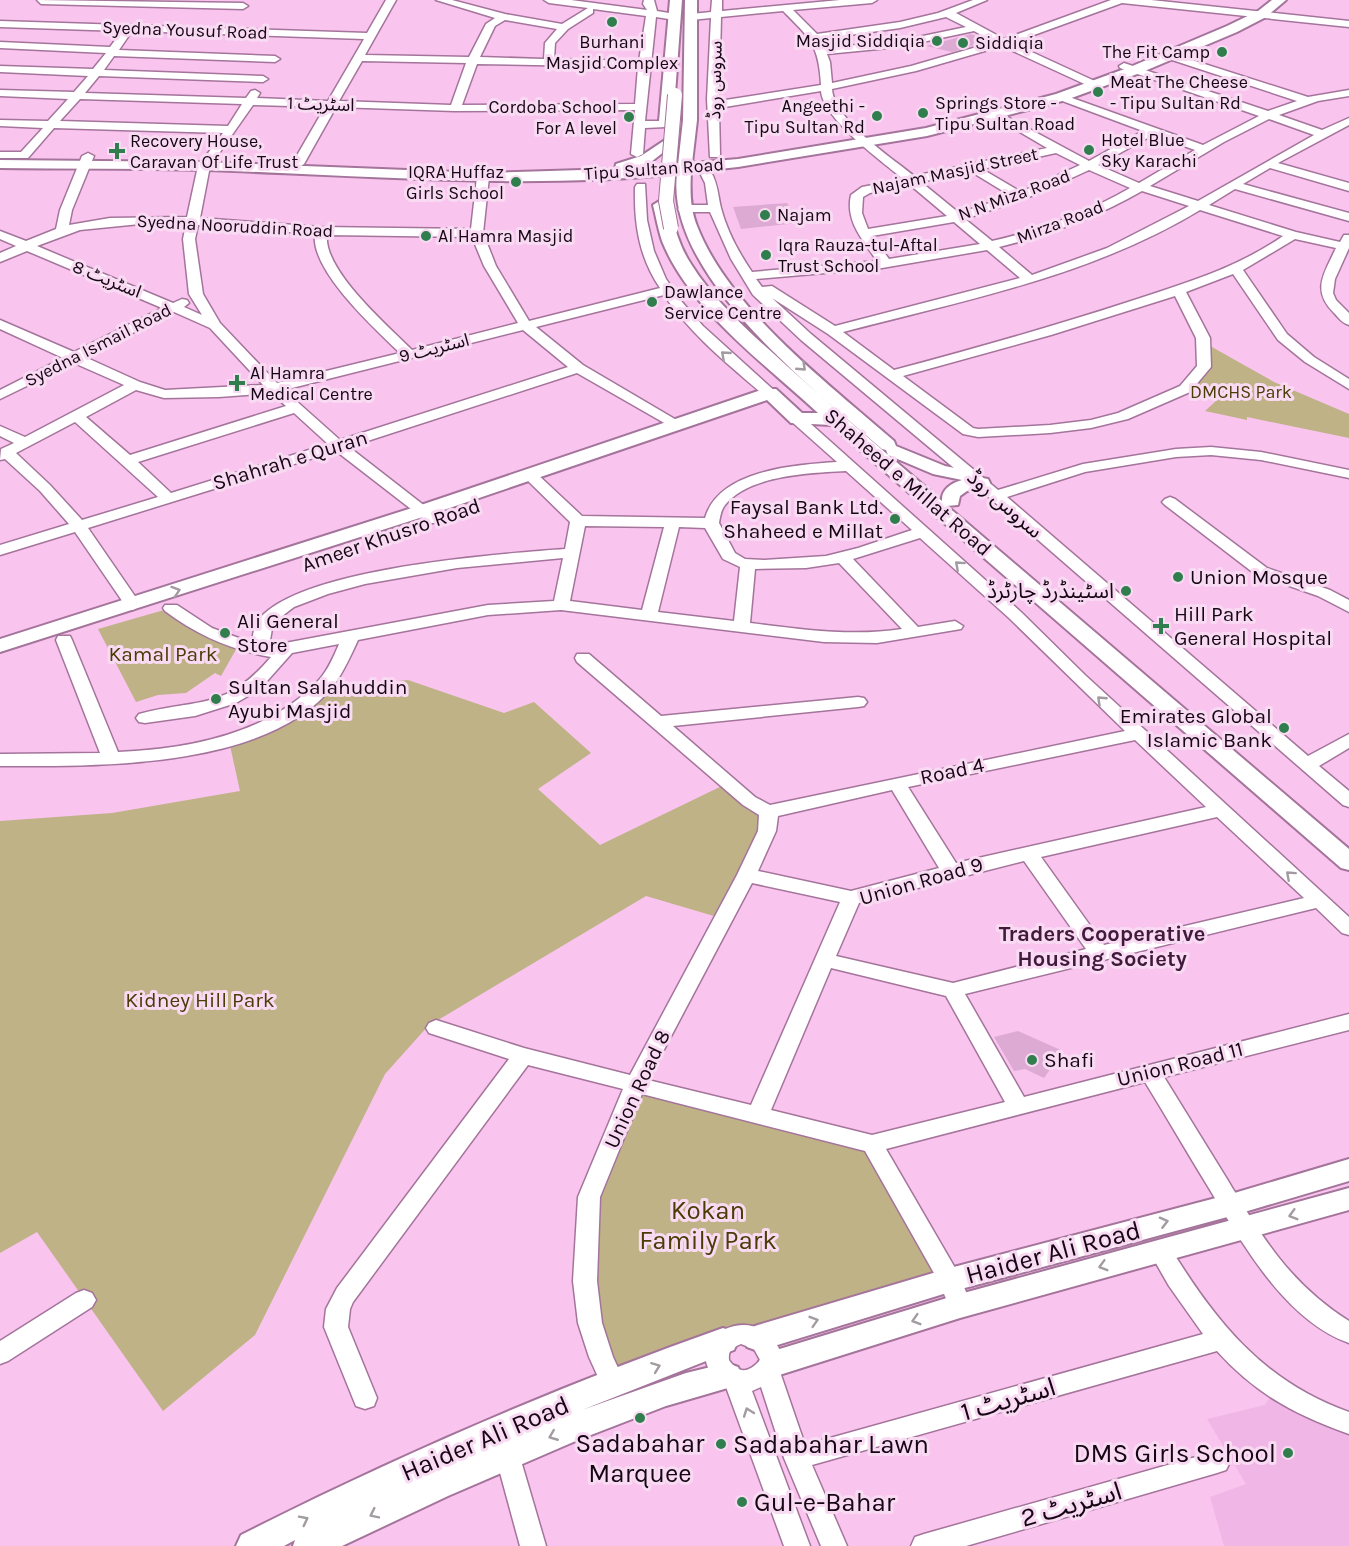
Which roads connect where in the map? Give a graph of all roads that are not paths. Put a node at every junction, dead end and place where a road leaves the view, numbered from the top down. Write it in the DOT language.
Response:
graph roads {
  1 [pos="391,0"];
  2 [pos="441,0"];
  3 [pos="549,0"];
  4 [pos="568,0"];
  5 [pos="593,0"];
  6 [pos="822,0"];
  7 [pos="851,0"];
  8 [pos="872,0"];
  9 [pos="982,0"];
  10 [pos="1122,0"];
  11 [pos="1264,0"];
  12 [pos="1280,0"];
  13 [pos="650,6"];
  14 [pos="673,6"];
  15 [pos="714,6"];
  16 [pos="691,8"];
  17 [pos="786,9"];
  18 [pos="32,11"];
  19 [pos="589,11"];
  20 [pos="1246,13"];
  21 [pos="949,14"];
  22 [pos="1262,14"];
  23 [pos="236,15"];
  24 [pos="504,18"];
  25 [pos="0,24"];
  26 [pos="1349,24"];
  27 [pos="564,27"];
  28 [pos="129,28"];
  29 [pos="976,28"];
  30 [pos="370,36"];
  31 [pos="816,37"];
  32 [pos="663,38"];
  33 [pos="692,39"];
  34 [pos="1004,43"];
  35 [pos="0,45"];
  36 [pos="284,46"];
  37 [pos="113,51"];
  38 [pos="822,51"];
  39 [pos="1167,55"];
  40 [pos="358,58"];
  41 [pos="473,60"];
  42 [pos="549,61"];
  43 [pos="644,64"];
  44 [pos="1130,68"];
  45 [pos="0,69"];
  46 [pos="97,72"];
  47 [pos="263,79"];
  48 [pos="1090,82"];
  49 [pos="825,88"];
  50 [pos="0,93"];
  51 [pos="1349,93"];
  52 [pos="77,95"];
  53 [pos="680,95"];
  54 [pos="1061,97"];
  55 [pos="1305,100"];
  56 [pos="250,102"];
  57 [pos="332,104"];
  58 [pos="715,105"];
  59 [pos="642,107"];
  60 [pos="455,108"];
  61 [pos="998,115"];
  62 [pos="1270,116"];
  63 [pos="690,120"];
  64 [pos="715,121"];
  65 [pos="1349,121"];
  66 [pos="0,123"];
  67 [pos="666,124"];
  68 [pos="54,125"];
  69 [pos="641,125"];
  70 [pos="231,130"];
  71 [pos="1153,130"];
  72 [pos="1323,134"];
  73 [pos="863,140"];
  74 [pos="1058,149"];
  75 [pos="1203,150"];
  76 [pos="637,154"];
  77 [pos="0,156"];
  78 [pos="726,158"];
  79 [pos="24,160"];
  80 [pos="87,160"];
  81 [pos="663,162"];
  82 [pos="206,163"];
  83 [pos="0,164"];
  84 [pos="1268,164"];
  85 [pos="685,165"];
  86 [pos="1090,166"];
  87 [pos="296,167"];
  88 [pos="973,168"];
  89 [pos="617,171"];
  90 [pos="1349,172"];
  91 [pos="707,175"];
  92 [pos="483,177"];
  93 [pos="912,182"];
  94 [pos="1335,183"];
  95 [pos="1233,185"];
  96 [pos="1349,187"];
  97 [pos="641,188"];
  98 [pos="1141,188"];
  99 [pos="1019,196"];
  100 [pos="661,201"];
  101 [pos="1198,206"];
  102 [pos="715,208"];
  103 [pos="638,209"];
  104 [pos="684,209"];
  105 [pos="1349,217"];
  106 [pos="957,218"];
  107 [pos="191,221"];
  108 [pos="677,228"];
  109 [pos="62,231"];
  110 [pos="322,231"];
  111 [pos="477,233"];
  112 [pos="866,233"];
  113 [pos="0,235"];
  114 [pos="1293,236"];
  115 [pos="1346,242"];
  116 [pos="27,246"];
  117 [pos="990,246"];
  118 [pos="0,258"];
  119 [pos="884,262"];
  120 [pos="1349,267"];
  121 [pos="1334,268"];
  122 [pos="1236,269"];
  123 [pos="747,276"];
  124 [pos="1029,279"];
  125 [pos="1179,290"];
  126 [pos="665,291"];
  127 [pos="196,294"];
  128 [pos="175,307"];
  129 [pos="1349,321"];
  130 [pos="0,324"];
  131 [pos="214,325"];
  132 [pos="526,326"];
  133 [pos="832,331"];
  134 [pos="773,341"];
  135 [pos="409,354"];
  136 [pos="75,357"];
  137 [pos="776,366"];
  138 [pos="578,368"];
  139 [pos="891,375"];
  140 [pos="135,385"];
  141 [pos="1349,385"];
  142 [pos="274,388"];
  143 [pos="0,395"];
  144 [pos="775,398"];
  145 [pos="816,402"];
  146 [pos="296,408"];
  147 [pos="76,416"];
  148 [pos="797,419"];
  149 [pos="837,422"];
  150 [pos="678,425"];
  151 [pos="0,430"];
  152 [pos="24,442"];
  153 [pos="339,446"];
  154 [pos="894,451"];
  155 [pos="3,454"];
  156 [pos="128,460"];
  157 [pos="850,466"];
  158 [pos="1349,474"];
  159 [pos="536,479"];
  160 [pos="977,480"];
  161 [pos="996,496"];
  162 [pos="168,498"];
  163 [pos="951,501"];
  164 [pos="1170,502"];
  165 [pos="428,515"];
  166 [pos="578,521"];
  167 [pos="673,521"];
  168 [pos="711,523"];
  169 [pos="80,526"];
  170 [pos="922,532"];
  171 [pos="0,550"];
  172 [pos="570,553"];
  173 [pos="844,559"];
  174 [pos="748,564"];
  175 [pos="133,605"];
  176 [pos="561,605"];
  177 [pos="1349,607"];
  178 [pos="171,608"];
  179 [pos="649,616"];
  180 [pos="955,626"];
  181 [pos="741,628"];
  182 [pos="914,632"];
  183 [pos="350,639"];
  184 [pos="64,640"];
  185 [pos="0,646"];
  186 [pos="260,651"];
  187 [pos="285,651"];
  188 [pos="583,658"];
  189 [pos="0,660"];
  190 [pos="858,702"];
  191 [pos="145,718"];
  192 [pos="660,722"];
  193 [pos="1137,734"];
  194 [pos="1349,740"];
  195 [pos="111,758"];
  196 [pos="0,760"];
  197 [pos="1307,765"];
  198 [pos="897,783"];
  199 [pos="1349,801"];
  200 [pos="1219,810"];
  201 [pos="768,812"];
  202 [pos="1349,848"];
  203 [pos="1028,853"];
  204 [pos="1349,862"];
  205 [pos="951,871"];
  206 [pos="747,875"];
  207 [pos="851,898"];
  208 [pos="1318,901"];
  209 [pos="1349,928"];
  210 [pos="1098,953"];
  211 [pos="825,960"];
  212 [pos="953,990"];
  213 [pos="1349,1022"];
  214 [pos="435,1028"];
  215 [pos="523,1056"];
  216 [pos="1150,1072"];
  217 [pos="636,1083"];
  218 [pos="1018,1106"];
  219 [pos="758,1115"];
  220 [pos="872,1144"];
  221 [pos="1349,1170"];
  222 [pos="1349,1199"];
  223 [pos="1238,1217"];
  224 [pos="1160,1251"];
  225 [pos="955,1293"];
  226 [pos="84,1300"];
  227 [pos="1349,1333"];
  228 [pos="758,1338"];
  229 [pos="1220,1340"];
  230 [pos="723,1341"];
  231 [pos="0,1354"];
  232 [pos="771,1367"];
  233 [pos="731,1378"];
  234 [pos="613,1383"];
  235 [pos="365,1398"];
  236 [pos="1349,1423"];
  237 [pos="504,1443"];
  238 [pos="796,1458"];
  239 [pos="1217,1462"];
  240 [pos="252,1546"];
  241 [pos="309,1546"];
  242 [pos="533,1546"];
  243 [pos="797,1546"];
  244 [pos="834,1546"];
  245 [pos="924,1546"];
  1 -- 30 [label="street"];
  2 -- 24 [label="street"];
  3 -- 13 [label="street"];
  4 -- 13 [label="street"];
  5 -- 13 [label="street"];
  6 -- 15 [label="street"];
  7 -- 15 [label="street"];
  8 -- 17 [label="street"];
  9 -- 21 [label="street"];
  10 -- 20 [label="street"];
  10 -- 34 [label="street"];
  11 -- 20 [label="main road, Tipu Sultan Road"];
  12 -- 22 [label="main road, Tipu Sultan Road"];
  13 -- 14 [label="street"];
  13 -- 32 [label="street"];
  14 -- 32 [label="main road, Shaheed e Millat Road"];
  15 -- 16 [label="street"];
  15 -- 17 [label="street"];
  15 -- 58 [label="street, سروس روڈ"];
  16 -- 33 [label="main road, Shaheed e Millat Road"];
  17 -- 31 [label="street"];
  18 -- 23 [label="street"];
  18 -- 25 [label="street, Syedna Yousuf Road"];
  18 -- 28 [label="street, Syedna Yousuf Road"];
  19 -- 27 [label="street"];
  20 -- 22 [label="street"];
  20 -- 44 [label="main road, Tipu Sultan Road"];
  21 -- 29 [label="street"];
  21 -- 31 [label="street"];
  22 -- 26 [label="street"];
  22 -- 39 [label="main road, Tipu Sultan Road"];
  23 -- 28 [label="street, Syedna Yousuf Road"];
  23 -- 36 [label="street, Syedna Yousuf Road"];
  24 -- 27 [label="street"];
  24 -- 41 [label="street"];
  27 -- 42 [label="street"];
  28 -- 37 [label="street"];
  29 -- 34 [label="street"];
  29 -- 38 [label="street"];
  30 -- 36 [label="street, Syedna Yousuf Road"];
  30 -- 40 [label="street"];
  31 -- 38 [label="street"];
  32 -- 43 [label="street"];
  32 -- 53 [label="main road"];
  32 -- 67 [label="main road, Shaheed e Millat Road"];
  33 -- 53 [label="main road"];
  33 -- 63 [label="main road, Shaheed e Millat Road"];
  34 -- 48 [label="street"];
  34 -- 49 [label="street"];
  35 -- 37 [label="street"];
  36 -- 37 [label="street"];
  36 -- 47 [label="street"];
  37 -- 46 [label="street"];
  38 -- 49 [label="street"];
  39 -- 44 [label="main road, Tipu Sultan Road"];
  39 -- 55 [label="street"];
  40 -- 41 [label="street"];
  40 -- 57 [label="street"];
  41 -- 42 [label="street"];
  41 -- 60 [label="street"];
  42 -- 43 [label="street"];
  43 -- 59 [label="street"];
  44 -- 48 [label="main road, Tipu Sultan Road"];
  44 -- 62 [label="street"];
  45 -- 46 [label="street"];
  46 -- 47 [label="street"];
  46 -- 52 [label="street"];
  47 -- 56 [label="street"];
  48 -- 54 [label="main road, Tipu Sultan Road"];
  48 -- 73 [label="main road, Tipu Sultan Road"];
  49 -- 58 [label="street"];
  49 -- 73 [label="street"];
  50 -- 52 [label="street, اسٹریٹ 1"];
  51 -- 55 [label="street, Mirza Road"];
  52 -- 56 [label="street, اسٹریٹ 1"];
  52 -- 68 [label="street"];
  53 -- 108 [label="main road"];
  54 -- 61 [label="main road, Tipu Sultan Road"];
  54 -- 71 [label="street"];
  55 -- 62 [label="street, Mirza Road"];
  56 -- 57 [label="street, اسٹریٹ 1"];
  56 -- 70 [label="street"];
  57 -- 60 [label="street, اسٹریٹ 1"];
  57 -- 87 [label="street"];
  58 -- 64 [label="street, سروس روڈ"];
  59 -- 60 [label="street, اسٹریٹ 1"];
  59 -- 69 [label="street"];
  61 -- 73 [label="main road, Tipu Sultan Road"];
  61 -- 74 [label="street"];
  62 -- 72 [label="street"];
  62 -- 75 [label="street, Mirza Road"];
  63 -- 64 [label="street"];
  63 -- 85 [label="main road, Shaheed e Millat Road"];
  64 -- 78 [label="street, سروس روڈ"];
  65 -- 72 [label="street"];
  66 -- 68 [label="street"];
  67 -- 69 [label="street"];
  67 -- 81 [label="main road, Shaheed e Millat Road"];
  68 -- 70 [label="street"];
  68 -- 79 [label="street"];
  69 -- 76 [label="street"];
  70 -- 82 [label="street"];
  71 -- 75 [label="street"];
  71 -- 86 [label="street, N N Miza Road"];
  72 -- 84 [label="street"];
  73 -- 78 [label="main road, Tipu Sultan Road"];
  73 -- 93 [label="street"];
  74 -- 86 [label="street"];
  74 -- 88 [label="street, Najam Masjid Street"];
  75 -- 98 [label="street, Mirza Road"];
  77 -- 79 [label="main road, Tipu Sultan Road"];
  78 -- 85 [label="main road, Tipu Sultan Road"];
  78 -- 85 [label="main road"];
  78 -- 91 [label="main road"];
  79 -- 80 [label="main road, Tipu Sultan Road"];
  79 -- 83 [label="main road, Tipu Sultan Road"];
  80 -- 82 [label="main road, Tipu Sultan Road"];
  80 -- 109 [label="street"];
  81 -- 85 [label="main road"];
  81 -- 85 [label="main road"];
  81 -- 89 [label="main road, Tipu Sultan Road"];
  81 -- 89 [label="main road"];
  81 -- 100 [label="main road, Shaheed e Millat Road"];
  82 -- 87 [label="main road, Tipu Sultan Road"];
  82 -- 107 [label="street"];
  84 -- 94 [label="street"];
  84 -- 95 [label="street"];
  85 -- 91 [label="main road"];
  85 -- 104 [label="main road, Shaheed e Millat Road"];
  86 -- 98 [label="street"];
  86 -- 99 [label="street, N N Miza Road"];
  87 -- 89 [label="main road, Tipu Sultan Road"];
  87 -- 92 [label="main road, Tipu Sultan Road"];
  88 -- 93 [label="street, Najam Masjid Street"];
  88 -- 99 [label="street"];
  89 -- 92 [label="main road, Tipu Sultan Road"];
  89 -- 100 [label="main road"];
  90 -- 94 [label="street"];
  91 -- 102 [label="street, سروس روڈ"];
  92 -- 111 [label="street"];
  93 -- 106 [label="street"];
  93 -- 112 [label="street, Najam Masjid Street"];
  94 -- 96 [label="street"];
  95 -- 101 [label="street"];
  95 -- 105 [label="street"];
  97 -- 103 [label="street"];
  98 -- 101 [label="street"];
  98 -- 117 [label="street, Mirza Road"];
  99 -- 106 [label="street, N N Miza Road"];
  100 -- 103 [label="street"];
  100 -- 137 [label="main road, Shaheed e Millat Road"];
  101 -- 114 [label="street"];
  101 -- 124 [label="street"];
  102 -- 104 [label="street"];
  102 -- 123 [label="street, سروس روڈ"];
  103 -- 126 [label="street"];
  104 -- 134 [label="main road, Shaheed e Millat Road"];
  106 -- 112 [label="street, N N Miza Road"];
  106 -- 117 [label="street"];
  107 -- 109 [label="street, Syedna Nooruddin Road"];
  107 -- 110 [label="street, Syedna Nooruddin Road"];
  107 -- 127 [label="street"];
  108 -- 134 [label="main road"];
  108 -- 137 [label="main road"];
  109 -- 116 [label="street, Syedna Nooruddin Road"];
  110 -- 111 [label="street, Syedna Nooruddin Road"];
  110 -- 135 [label="street"];
  111 -- 132 [label="street"];
  112 -- 119 [label="street, Najam Masjid Street"];
  113 -- 116 [label="street, اسٹریٹ 8"];
  114 -- 115 [label="street"];
  114 -- 122 [label="street"];
  115 -- 121 [label="street"];
  116 -- 118 [label="street, Syedna Nooruddin Road"];
  116 -- 128 [label="street, اسٹریٹ 8"];
  117 -- 119 [label="street, Mirza Road"];
  117 -- 124 [label="street"];
  119 -- 123 [label="street, Mirza Road"];
  120 -- 121 [label="street"];
  121 -- 129 [label="street"];
  122 -- 125 [label="street"];
  122 -- 141 [label="street"];
  123 -- 133 [label="street"];
  123 -- 160 [label="street, سروس روڈ"];
  124 -- 133 [label="street"];
  125 -- 139 [label="street"];
  125 -- 139 [label="street"];
  126 -- 132 [label="street, اسٹریٹ 9"];
  144 -- 126 [label="street, one-way"];
  127 -- 128 [label="street, Syedna Ismail Road"];
  127 -- 131 [label="street"];
  128 -- 131 [label="street, اسٹریٹ 8"];
  128 -- 136 [label="street, Syedna Ismail Road"];
  130 -- 136 [label="street, اسٹریٹ 9"];
  131 -- 142 [label="street"];
  132 -- 135 [label="street, اسٹریٹ 9"];
  132 -- 138 [label="street"];
  133 -- 139 [label="street"];
  134 -- 154 [label="main road, Shaheed e Millat Road, one-way"];
  135 -- 142 [label="street, اسٹریٹ 9"];
  136 -- 140 [label="street, اسٹریٹ 9"];
  136 -- 143 [label="street, Syedna Ismail Road"];
  137 -- 145 [label="main road, Shaheed e Millat Road"];
  138 -- 150 [label="street"];
  138 -- 153 [label="street, Shahrah e Quran"];
  140 -- 142 [label="street, اسٹریٹ 9"];
  140 -- 147 [label="street"];
  142 -- 146 [label="street"];
  144 -- 148 [label="main road"];
  144 -- 150 [label="main road, Ameer Khusro Road"];
  144 -- 159 [label="main road, Ameer Khusro Road"];
  145 -- 148 [label="main road"];
  145 -- 149 [label="main road, Shaheed e Millat Road"];
  146 -- 153 [label="street"];
  146 -- 156 [label="street"];
  147 -- 152 [label="street"];
  147 -- 156 [label="street"];
  148 -- 149 [label="main road"];
  148 -- 157 [label="street"];
  149 -- 204 [label="main road, Shaheed e Millat Road"];
  150 -- 159 [label="main road, Ameer Khusro Road"];
  151 -- 152 [label="street"];
  152 -- 155 [label="street"];
  153 -- 162 [label="street, Shahrah e Quran"];
  153 -- 165 [label="street"];
  154 -- 160 [label="main road"];
  154 -- 163 [label="main road, Shaheed e Millat Road"];
  155 -- 169 [label="street"];
  156 -- 162 [label="street"];
  157 -- 168 [label="street"];
  157 -- 170 [label="street"];
  158 -- 161 [label="street"];
  159 -- 165 [label="main road, Ameer Khusro Road"];
  159 -- 166 [label="street"];
  160 -- 161 [label="street, سروس روڈ"];
  160 -- 163 [label="main road"];
  161 -- 197 [label="street, سروس روڈ"];
  162 -- 169 [label="street, Shahrah e Quran"];
  163 -- 202 [label="main road, Shaheed e Millat Road"];
  164 -- 177 [label="street"];
  175 -- 165 [label="main road, Ameer Khusro Road, one-way"];
  165 -- 178 [label="main road, Ameer Khusro Road"];
  166 -- 167 [label="street"];
  166 -- 172 [label="street"];
  167 -- 168 [label="street"];
  167 -- 179 [label="street"];
  168 -- 174 [label="street"];
  169 -- 171 [label="street, Shahrah e Quran"];
  169 -- 175 [label="street"];
  170 -- 173 [label="street"];
  193 -- 170 [label="street, one-way"];
  172 -- 176 [label="street"];
  172 -- 186 [label="street"];
  173 -- 174 [label="street"];
  173 -- 182 [label="street"];
  174 -- 181 [label="street"];
  175 -- 185 [label="main road, Ameer Khusro Road"];
  176 -- 179 [label="street"];
  176 -- 183 [label="street"];
  178 -- 184 [label="main road, Ameer Khusro Road"];
  178 -- 186 [label="street"];
  179 -- 181 [label="street"];
  180 -- 182 [label="street"];
  181 -- 182 [label="street"];
  183 -- 187 [label="street"];
  183 -- 195 [label="street"];
  184 -- 189 [label="main road, Ameer Khusro Road"];
  184 -- 195 [label="street"];
  186 -- 187 [label="street"];
  187 -- 191 [label="street"];
  188 -- 192 [label="street"];
  190 -- 192 [label="street"];
  192 -- 201 [label="street"];
  193 -- 198 [label="street, Road 4"];
  193 -- 200 [label="street"];
  194 -- 197 [label="street"];
  195 -- 196 [label="street"];
  197 -- 199 [label="street, سروس روڈ"];
  198 -- 201 [label="street, Road 4"];
  198 -- 205 [label="street"];
  200 -- 203 [label="street, Union Road 9"];
  208 -- 200 [label="street, one-way"];
  201 -- 206 [label="street, Union Road 8"];
  203 -- 205 [label="street, Union Road 9"];
  203 -- 210 [label="street"];
  205 -- 207 [label="street, Union Road 9"];
  206 -- 207 [label="street"];
  206 -- 217 [label="street, Union Road 8"];
  207 -- 211 [label="street, Union Road 9"];
  208 -- 209 [label="street"];
  208 -- 210 [label="street"];
  210 -- 212 [label="street"];
  211 -- 212 [label="street"];
  211 -- 219 [label="street, Union Road 9"];
  212 -- 218 [label="street"];
  213 -- 216 [label="street, Union Road 11"];
  214 -- 215 [label="street"];
  215 -- 217 [label="street"];
  215 -- 235 [label="street"];
  216 -- 218 [label="street, Union Road 11"];
  216 -- 223 [label="street"];
  217 -- 219 [label="street"];
  217 -- 234 [label="street, Union Road 8"];
  218 -- 220 [label="street, Union Road 11"];
  219 -- 220 [label="street"];
  220 -- 225 [label="street"];
  221 -- 223 [label="main road, Haider Ali Road"];
  222 -- 223 [label="main road, Haider Ali Road, one-way"];
  223 -- 224 [label="main road, Haider Ali Road"];
  225 -- 223 [label="main road, Haider Ali Road, one-way"];
  223 -- 227 [label="street"];
  224 -- 225 [label="main road, Haider Ali Road, one-way"];
  224 -- 229 [label="street"];
  228 -- 225 [label="main road, Haider Ali Road, one-way"];
  225 -- 232 [label="main road, Haider Ali Road, one-way"];
  226 -- 231 [label="street"];
  228 -- 230 [label="street"];
  228 -- 232 [label="street"];
  229 -- 236 [label="street"];
  229 -- 238 [label="street, اسٹریٹ 1"];
  230 -- 233 [label="street"];
  234 -- 230 [label="main road, Haider Ali Road, one-way"];
  232 -- 233 [label="street"];
  232 -- 238 [label="street"];
  233 -- 237 [label="main road, Haider Ali Road, one-way"];
  243 -- 233 [label="street, one-way"];
  234 -- 237 [label="main road, Haider Ali Road"];
  240 -- 237 [label="main road, Haider Ali Road, one-way"];
  237 -- 241 [label="main road, Haider Ali Road, one-way"];
  237 -- 242 [label="street"];
  238 -- 244 [label="street"];
  239 -- 245 [label="street, اسٹریٹ 2"];
}
